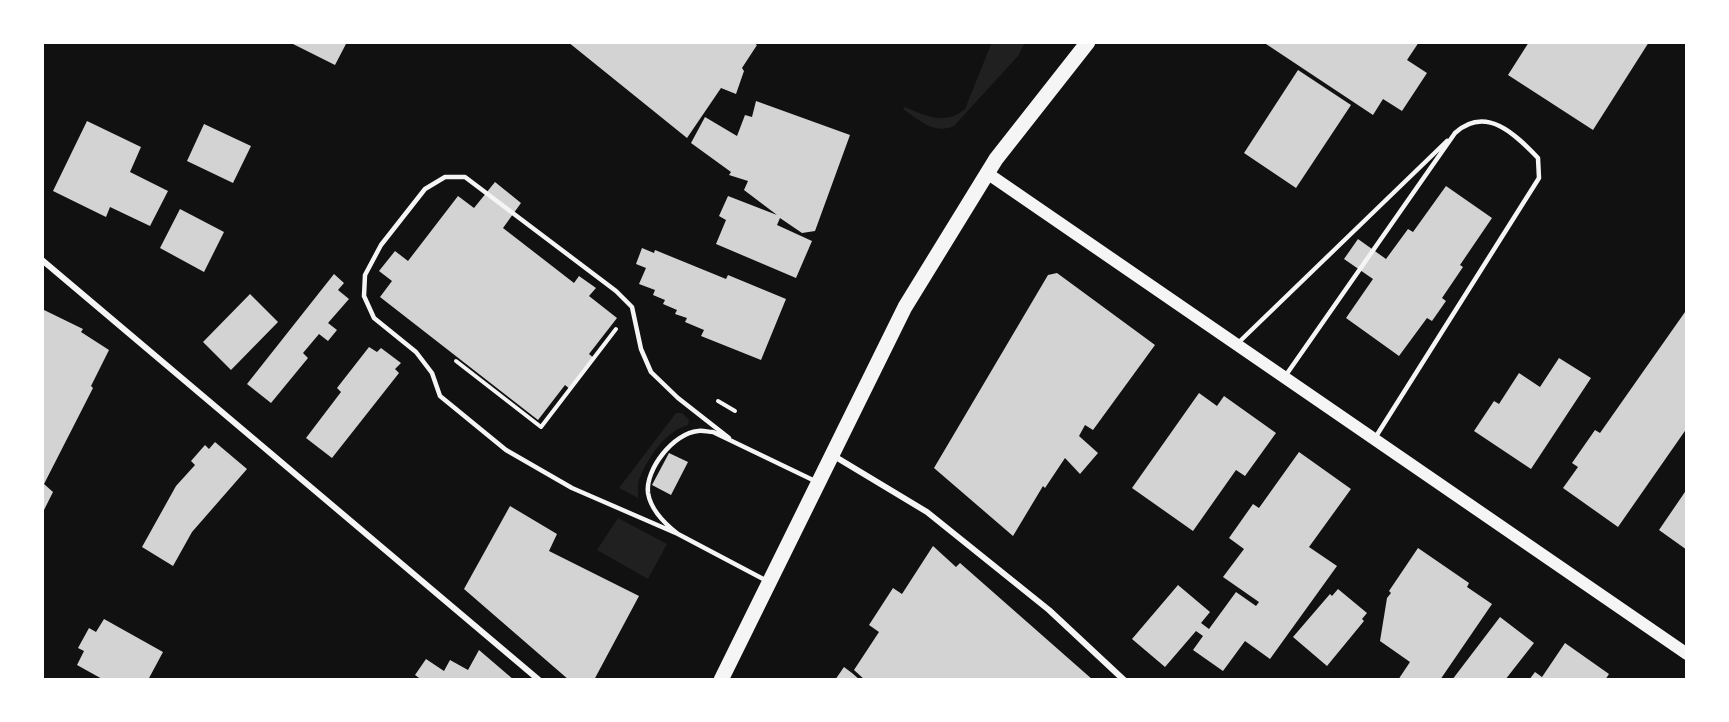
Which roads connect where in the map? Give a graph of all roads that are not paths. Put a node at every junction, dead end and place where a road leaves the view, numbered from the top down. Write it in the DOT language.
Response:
graph roads {
  1 [pos="1088,42"];
  2 [pos="1455,133"];
  3 [pos="987,173"];
  4 [pos="42,260"];
  5 [pos="1236,345"];
  6 [pos="1284,377"];
  7 [pos="729,438"];
  8 [pos="1373,441"];
  9 [pos="833,455"];
  10 [pos="820,484"];
  11 [pos="678,534"];
  12 [pos="771,583"];
  13 [pos="1687,654"];
  14 [pos="539,680"];
  15 [pos="721,680"];
  16 [pos="1124,680"];
  1 -- 3 [label="main road"];
  2 -- 5 [label="lane"];
  2 -- 6 [label="lane"];
  2 -- 8 [label="lane"];
  3 -- 5 [label="main road"];
  3 -- 9 [label="main road"];
  4 -- 14 [label="street"];
  5 -- 6 [label="main road"];
  6 -- 8 [label="main road"];
  7 -- 10 [label="lane"];
  7 -- 11 [label="lane"];
  7 -- 11 [label="lane"];
  8 -- 13 [label="main road"];
  9 -- 10 [label="main road"];
  9 -- 16 [label="street"];
  10 -- 12 [label="main road"];
  11 -- 12 [label="lane"];
  12 -- 15 [label="main road"];
}
